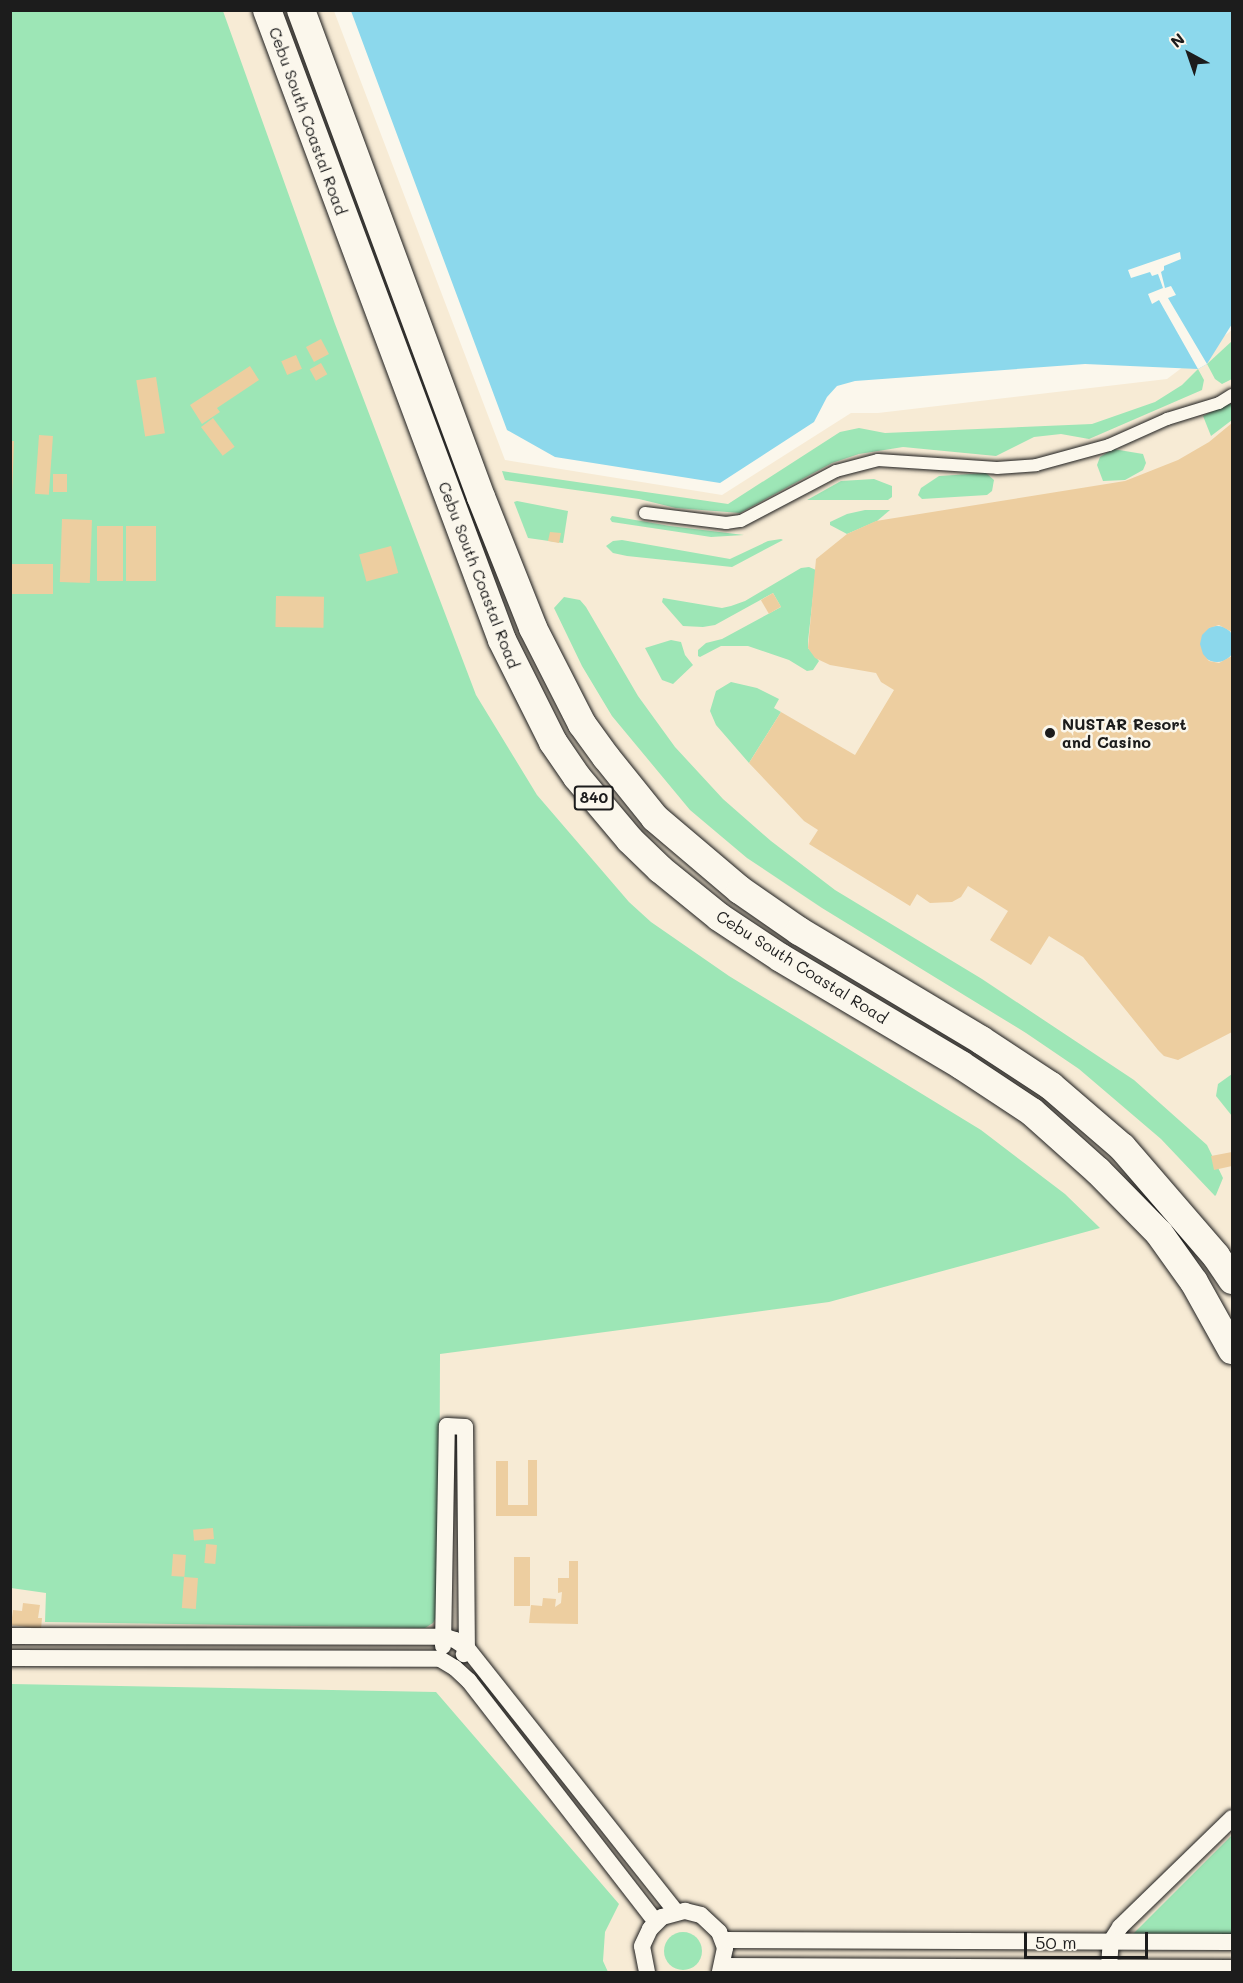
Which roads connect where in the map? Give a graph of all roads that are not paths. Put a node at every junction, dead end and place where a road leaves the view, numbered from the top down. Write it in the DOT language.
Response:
graph roads {
  1 [pos="267,10"];
  2 [pos="301,10"];
  3 [pos="1233,395"];
  4 [pos="645,513"];
  5 [pos="1233,1280"];
  6 [pos="1233,1350"];
  7 [pos="10,1636"];
  8 [pos="446,1637"];
  9 [pos="467,1648"];
  10 [pos="10,1658"];
  11 [pos="440,1659"];
  12 [pos="455,1668"];
  13 [pos="1233,1818"];
  14 [pos="676,1912"];
  15 [pos="656,1922"];
  16 [pos="723,1940"];
  17 [pos="1039,1940"];
  18 [pos="1111,1941"];
  19 [pos="1181,1941"];
  20 [pos="1233,1942"];
  21 [pos="1109,1967"];
  22 [pos="1233,1968"];
  23 [pos="721,1969"];
  24 [pos="1181,1969"];
  25 [pos="1043,1971"];
  26 [pos="647,1972"];
  1 -- 6 [label="highway, Cebu South Coastal Road / 840"];
  2 -- 5 [label="highway, Cebu South Coastal Road / 840"];
  3 -- 4 [label="street"];
  7 -- 8 [label="street"];
  8 -- 9 [label="street"];
  8 -- 9 [label="street"];
  8 -- 11 [label="street"];
  9 -- 12 [label="street"];
  9 -- 14 [label="street"];
  10 -- 11 [label="street"];
  11 -- 12 [label="street"];
  12 -- 15 [label="street"];
  13 -- 18 [label="street"];
  14 -- 15 [label="street"];
  14 -- 16 [label="street"];
  15 -- 26 [label="street"];
  16 -- 17 [label="street"];
  16 -- 23 [label="street"];
  17 -- 18 [label="street"];
  17 -- 25 [label="street"];
  18 -- 19 [label="street"];
  18 -- 21 [label="street"];
  19 -- 20 [label="street"];
  19 -- 24 [label="street"];
  21 -- 24 [label="street"];
  21 -- 25 [label="street"];
  22 -- 24 [label="street"];
  23 -- 25 [label="street"];
}
